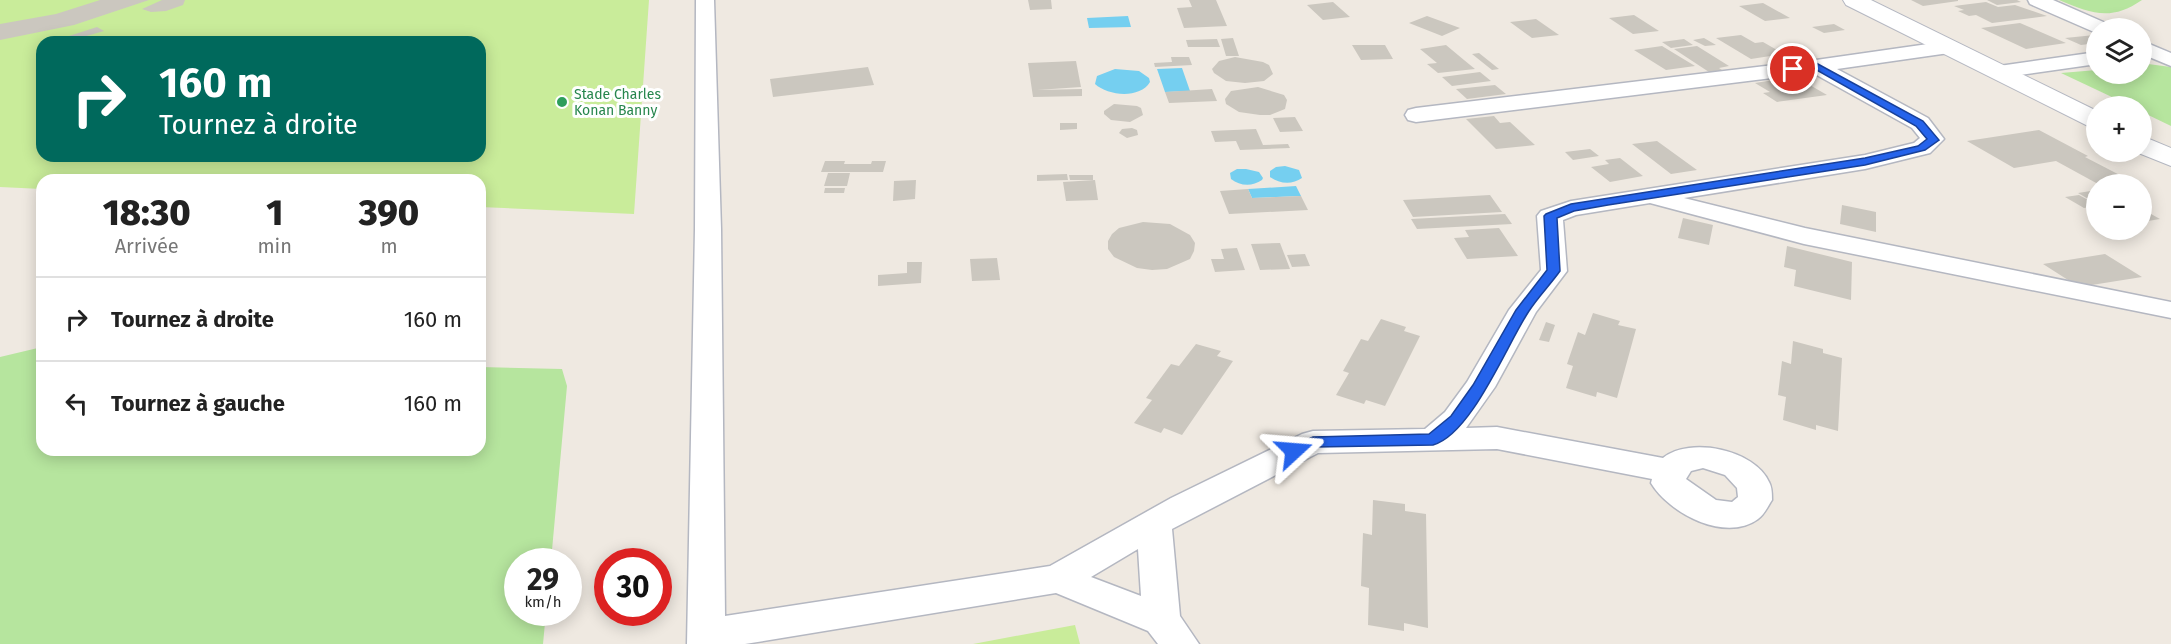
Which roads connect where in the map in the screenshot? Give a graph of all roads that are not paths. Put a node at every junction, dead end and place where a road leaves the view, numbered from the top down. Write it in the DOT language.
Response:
graph roads {
  1 [pos="705,0"];
  2 [pos="1854,0"];
  3 [pos="2037,0"];
  4 [pos="2086,21"];
  5 [pos="1949,47"];
  6 [pos="2171,47"];
  7 [pos="2152,49"];
  8 [pos="2152,53"];
  9 [pos="2086,60"];
  10 [pos="2171,60"];
  11 [pos="1816,66"];
  12 [pos="1998,72"];
  13 [pos="1416,115"];
  14 [pos="2086,116"];
  15 [pos="2152,149"];
  16 [pos="2171,158"];
  17 [pos="1645,195"];
  18 [pos="2171,310"];
  19 [pos="1433,439"];
  20 [pos="1670,471"];
  21 [pos="1154,524"];
  22 [pos="1058,579"];
  23 [pos="1170,632"];
  24 [pos="706,640"];
  1 -- 24 [label="street"];
  2 -- 5 [label="street"];
  3 -- 4 [label="street"];
  5 -- 11 [label="street"];
  5 -- 12 [label="street"];
  6 -- 7 [label="street"];
  8 -- 10 [label="street"];
  9 -- 12 [label="street"];
  11 -- 13 [label="street"];
  11 -- 17 [label="street"];
  12 -- 14 [label="street"];
  15 -- 16 [label="street"];
  17 -- 18 [label="street"];
  17 -- 19 [label="street"];
  19 -- 20 [label="street"];
  19 -- 21 [label="street"];
  21 -- 22 [label="street"];
  21 -- 23 [label="street"];
  22 -- 23 [label="street"];
  22 -- 24 [label="street"];
}
